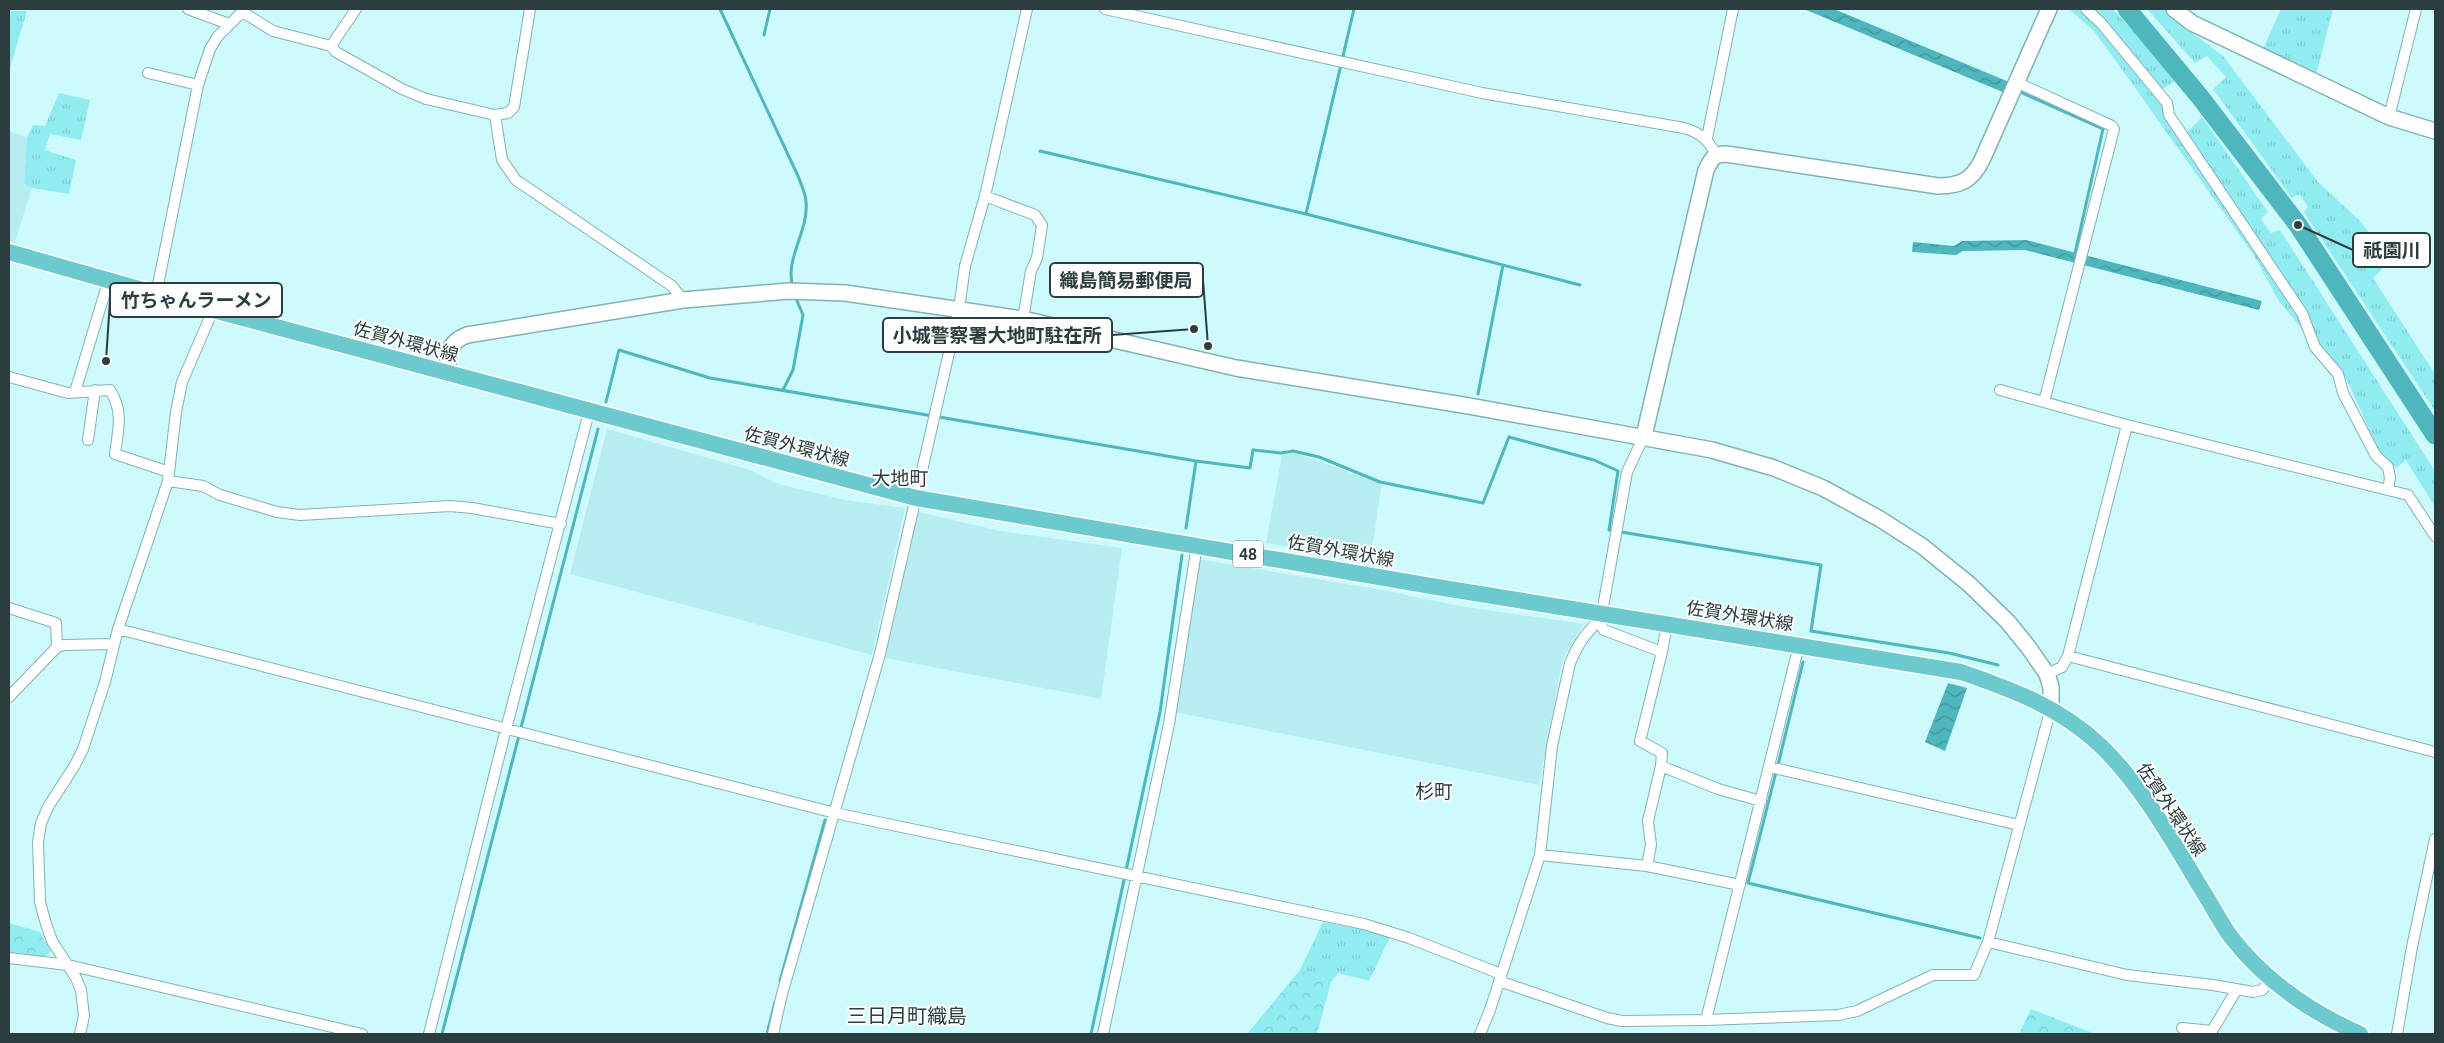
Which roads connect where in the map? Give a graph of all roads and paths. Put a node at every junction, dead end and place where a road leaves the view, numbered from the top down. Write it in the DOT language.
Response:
graph roads {
  1 [pos="188,9"];
  2 [pos="356,9"];
  3 [pos="530,9"];
  4 [pos="1027,9"];
  5 [pos="1105,9"];
  6 [pos="1733,9"];
  7 [pos="2049,9"];
  8 [pos="2086,9"];
  9 [pos="2174,9"];
  10 [pos="2416,9"];
  11 [pos="244,11"];
  12 [pos="229,24"];
  13 [pos="331,46"];
  14 [pos="148,73"];
  15 [pos="2016,82"];
  16 [pos="198,85"];
  17 [pos="495,116"];
  18 [pos="2389,117"];
  19 [pos="2435,131"];
  20 [pos="1707,138"];
  21 [pos="1716,154"];
  22 [pos="985,196"];
  23 [pos="9,252"];
  24 [pos="108,282"];
  25 [pos="156,295"];
  26 [pos="683,300"];
  27 [pos="959,309"];
  28 [pos="213,310"];
  29 [pos="1023,319"];
  30 [pos="449,374"];
  31 [pos="9,377"];
  32 [pos="96,390"];
  33 [pos="2000,390"];
  34 [pos="75,392"];
  35 [pos="2044,402"];
  36 [pos="589,412"];
  37 [pos="2127,425"];
  38 [pos="1644,436"];
  39 [pos="88,440"];
  40 [pos="169,477"];
  41 [pos="2388,490"];
  42 [pos="916,498"];
  43 [pos="561,524"];
  44 [pos="2435,536"];
  45 [pos="1197,545"];
  46 [pos="9,608"];
  47 [pos="1600,618"];
  48 [pos="1667,624"];
  49 [pos="118,629"];
  50 [pos="114,644"];
  51 [pos="1799,645"];
  52 [pos="58,647"];
  53 [pos="1662,652"];
  54 [pos="2068,656"];
  55 [pos="2047,674"];
  56 [pos="9,697"];
  57 [pos="2051,708"];
  58 [pos="506,729"];
  59 [pos="2435,752"];
  60 [pos="1662,766"];
  61 [pos="1770,767"];
  62 [pos="1761,801"];
  63 [pos="835,813"];
  64 [pos="2020,825"];
  65 [pos="2435,839"];
  66 [pos="1540,855"];
  67 [pos="1647,866"];
  68 [pos="1136,875"];
  69 [pos="1740,885"];
  70 [pos="1988,942"];
  71 [pos="9,958"];
  72 [pos="68,965"];
  73 [pos="1500,977"];
  74 [pos="2272,979"];
  75 [pos="2237,989"];
  76 [pos="1706,1020"];
  77 [pos="2182,1028"];
  78 [pos="80,1034"];
  79 [pos="362,1034"];
  80 [pos="429,1034"];
  81 [pos="773,1034"];
  82 [pos="1103,1034"];
  83 [pos="1480,1034"];
  84 [pos="2360,1034"];
  85 [pos="2397,1034"];
  1 -- 12 [label="street"];
  2 -- 13 [label="street"];
  3 -- 17 [label="street"];
  4 -- 22 [label="street"];
  5 -- 20 [label="street"];
  6 -- 20 [label="street"];
  7 -- 15 [label="street"];
  8 -- 41 [label="street"];
  9 -- 18 [label="street"];
  10 -- 18 [label="street"];
  11 -- 12 [label="street"];
  11 -- 13 [label="street"];
  12 -- 16 [label="street"];
  13 -- 17 [label="street"];
  14 -- 16 [label="street"];
  15 -- 21 [label="street"];
  15 -- 35 [label="street"];
  16 -- 25 [label="street"];
  17 -- 26 [label="street"];
  18 -- 19 [label="street"];
  20 -- 21 [label="street"];
  21 -- 38 [label="street"];
  22 -- 27 [label="street"];
  22 -- 29 [label="street"];
  23 -- 24 [label="main road, 佐賀外環状線 / 48"];
  24 -- 25 [label="main road, 佐賀外環状線 / 48"];
  24 -- 34 [label="street"];
  25 -- 28 [label="main road, 佐賀外環状線 / 48"];
  26 -- 27 [label="street"];
  26 -- 30 [label="street"];
  27 -- 29 [label="street"];
  27 -- 42 [label="street"];
  28 -- 30 [label="main road, 佐賀外環状線 / 48"];
  28 -- 40 [label="street"];
  29 -- 38 [label="street"];
  30 -- 36 [label="main road, 佐賀外環状線 / 48"];
  31 -- 34 [label="street"];
  32 -- 34 [label="street"];
  32 -- 39 [label="street"];
  32 -- 40 [label="street"];
  33 -- 35 [label="street"];
  35 -- 37 [label="street"];
  36 -- 42 [label="main road, 佐賀外環状線 / 48"];
  36 -- 43 [label="street"];
  37 -- 41 [label="street"];
  37 -- 54 [label="street"];
  38 -- 47 [label="street"];
  38 -- 55 [label="street"];
  40 -- 43 [label="street"];
  40 -- 49 [label="street"];
  41 -- 44 [label="street"];
  42 -- 45 [label="main road, 佐賀外環状線 / 48"];
  42 -- 63 [label="street"];
  43 -- 58 [label="street"];
  45 -- 47 [label="main road, 佐賀外環状線 / 48"];
  45 -- 68 [label="street"];
  46 -- 52 [label="street"];
  47 -- 48 [label="main road, 佐賀外環状線 / 48"];
  47 -- 53 [label="street"];
  47 -- 66 [label="street"];
  48 -- 51 [label="main road, 佐賀外環状線 / 48"];
  48 -- 53 [label="street"];
  49 -- 50 [label="street"];
  49 -- 58 [label="street"];
  50 -- 52 [label="street"];
  50 -- 72 [label="street"];
  51 -- 57 [label="main road, 佐賀外環状線 / 48"];
  51 -- 61 [label="street"];
  52 -- 56 [label="street"];
  53 -- 60 [label="street"];
  54 -- 55 [label="street"];
  54 -- 59 [label="street"];
  55 -- 57 [label="street"];
  57 -- 64 [label="street"];
  57 -- 74 [label="main road, 佐賀外環状線 / 48"];
  58 -- 63 [label="street"];
  58 -- 80 [label="street"];
  60 -- 62 [label="street"];
  60 -- 67 [label="street"];
  61 -- 62 [label="street"];
  61 -- 64 [label="street"];
  62 -- 69 [label="street"];
  63 -- 68 [label="street"];
  63 -- 81 [label="street"];
  64 -- 70 [label="street"];
  65 -- 85 [label="street"];
  66 -- 67 [label="street"];
  66 -- 73 [label="street"];
  67 -- 69 [label="street"];
  68 -- 73 [label="street"];
  68 -- 82 [label="street"];
  69 -- 76 [label="street"];
  70 -- 75 [label="street"];
  70 -- 76 [label="street"];
  71 -- 72 [label="street"];
  72 -- 78 [label="street"];
  72 -- 79 [label="street"];
  73 -- 76 [label="street"];
  73 -- 83 [label="street"];
  74 -- 75 [label="street"];
  74 -- 84 [label="main road, 佐賀外環状線 / 48"];
  75 -- 77 [label="street"];
}
